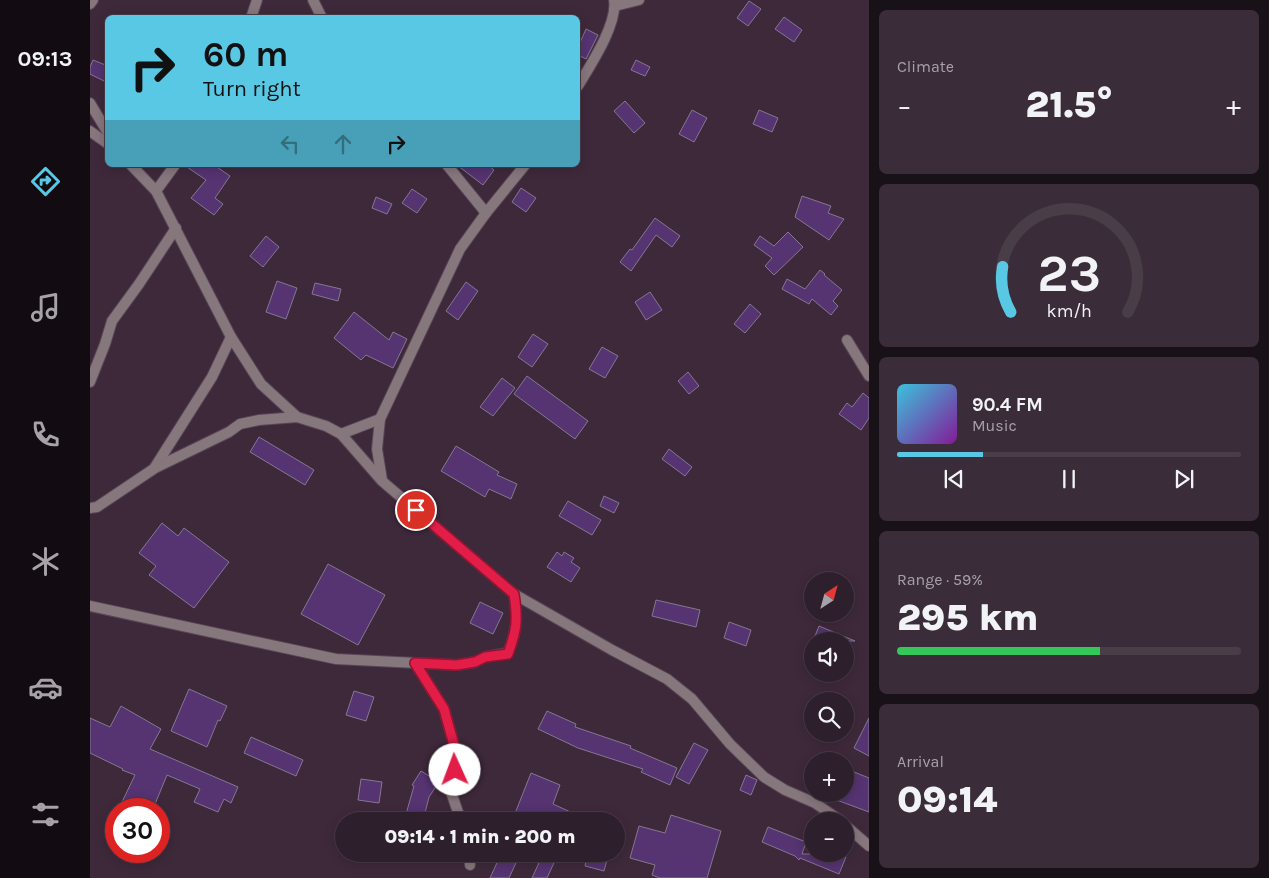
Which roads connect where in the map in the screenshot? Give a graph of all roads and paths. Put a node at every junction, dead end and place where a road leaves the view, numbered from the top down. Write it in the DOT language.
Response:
graph roads {
  1 [pos="93,0"];
  2 [pos="258,0"];
  3 [pos="313,0"];
  4 [pos="639,0"];
  5 [pos="615,3"];
  6 [pos="90,4"];
  7 [pos="252,15"];
  8 [pos="320,15"];
  9 [pos="580,82"];
  10 [pos="90,103"];
  11 [pos="105,128"];
  12 [pos="90,130"];
  13 [pos="105,142"];
  14 [pos="133,167"];
  15 [pos="174,167"];
  16 [pos="448,167"];
  17 [pos="523,167"];
  18 [pos="156,191"];
  19 [pos="486,213"];
  20 [pos="176,228"];
  21 [pos="231,337"];
  22 [pos="847,340"];
  23 [pos="869,376"];
  24 [pos="90,382"];
  25 [pos="297,417"];
  26 [pos="380,418"];
  27 [pos="341,434"];
  28 [pos="155,468"];
  29 [pos="382,481"];
  30 [pos="92,510"];
  31 [pos="514,594"];
  32 [pos="90,606"];
  33 [pos="415,663"];
  34 [pos="458,812"];
  35 [pos="828,812"];
  36 [pos="854,833"];
  37 [pos="869,846"];
  38 [pos="470,862"];
  39 [pos="470,865"];
  1 -- 6 [label="street"];
  2 -- 7 [label="street"];
  3 -- 8 [label="street"];
  4 -- 5 [label="street"];
  5 -- 9 [label="street"];
  10 -- 11 [label="street"];
  12 -- 13 [label="street"];
  14 -- 18 [label="street"];
  15 -- 18 [label="street"];
  16 -- 19 [label="street"];
  17 -- 19 [label="street"];
  18 -- 20 [label="street"];
  19 -- 26 [label="street"];
  20 -- 21 [label="street"];
  20 -- 24 [label="street"];
  21 -- 25 [label="street"];
  21 -- 28 [label="street"];
  22 -- 23 [label="street"];
  25 -- 27 [label="street"];
  25 -- 28 [label="street"];
  26 -- 27 [label="street"];
  26 -- 29 [label="street"];
  27 -- 29 [label="street"];
  28 -- 30 [label="street"];
  29 -- 31 [label="street"];
  31 -- 33 [label="street"];
  31 -- 35 [label="street"];
  32 -- 33 [label="street"];
  33 -- 34 [label="street"];
  36 -- 37 [label="street"];
  38 -- 39 [label="street"];
}
